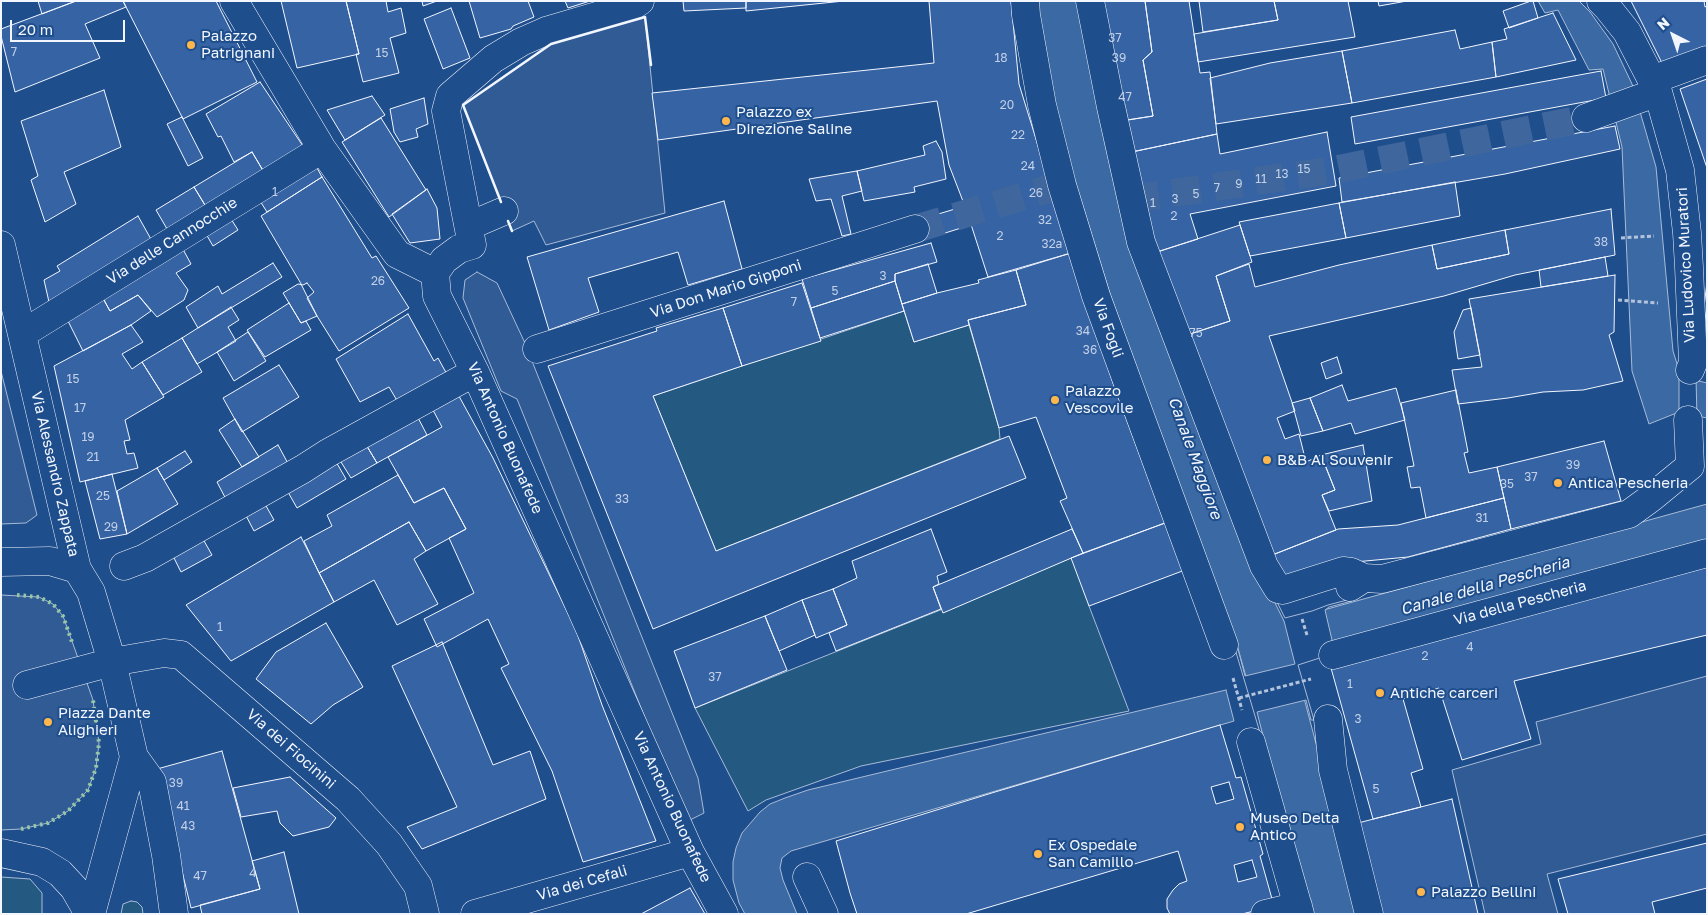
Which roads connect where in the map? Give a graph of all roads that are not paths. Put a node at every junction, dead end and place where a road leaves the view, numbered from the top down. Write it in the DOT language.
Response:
graph roads {
  1 [pos="234,1"];
  2 [pos="640,1"];
  3 [pos="1025,1"];
  4 [pos="1090,1"];
  5 [pos="1601,1"];
  6 [pos="1707,60"];
  7 [pos="1655,86"];
  8 [pos="1586,118"];
  9 [pos="322,149"];
  10 [pos="504,210"];
  11 [pos="469,226"];
  12 [pos="915,229"];
  13 [pos="1,244"];
  14 [pos="435,273"];
  15 [pos="22,334"];
  16 [pos="537,349"];
  17 [pos="1696,368"];
  18 [pos="475,372"];
  19 [pos="1688,420"];
  20 [pos="1698,465"];
  21 [pos="1707,553"];
  22 [pos="1,562"];
  23 [pos="124,566"];
  24 [pos="77,568"];
  25 [pos="1224,645"];
  26 [pos="1333,655"];
  27 [pos="112,662"];
  28 [pos="27,684"];
  29 [pos="1328,719"];
  30 [pos="1250,742"];
  31 [pos="134,757"];
  32 [pos="690,852"];
  33 [pos="1,853"];
  34 [pos="807,876"];
  35 [pos="1299,910"];
  36 [pos="90,914"];
  37 [pos="174,914"];
  38 [pos="426,914"];
  39 [pos="475,914"];
  40 [pos="724,914"];
  41 [pos="824,914"];
  42 [pos="1265,914"];
  43 [pos="1369,914"];
  1 -- 9 [label="street"];
  2 -- 11 [label="street"];
  3 -- 25 [label="street, Via Fogli"];
  4 -- 20 [label="street"];
  5 -- 7 [label="street, Via Ludovico Muratori"];
  6 -- 7 [label="street"];
  7 -- 8 [label="street"];
  7 -- 17 [label="street, Via Ludovico Muratori"];
  9 -- 14 [label="street"];
  9 -- 15 [label="street, Via delle Cannocchie"];
  10 -- 11 [label="street"];
  11 -- 14 [label="street"];
  12 -- 16 [label="street, Via Don Mario Gipponi"];
  13 -- 15 [label="street, Via Alessandro Zappata"];
  14 -- 18 [label="street, Via Antonio Buonafede"];
  15 -- 24 [label="street, Via Alessandro Zappata"];
  18 -- 23 [label="street"];
  18 -- 32 [label="street, Via Antonio Buonafede"];
  19 -- 20 [label="street"];
  21 -- 26 [label="street, Via della Pescheria"];
  22 -- 24 [label="street"];
  24 -- 27 [label="street, Via Alessandro Zappata"];
  27 -- 28 [label="street, Via dei Fiocinini"];
  27 -- 31 [label="street, Via Alessandro Zappata"];
  27 -- 38 [label="street, Via dei Fiocinini"];
  29 -- 43 [label="street"];
  30 -- 35 [label="street"];
  31 -- 36 [label="street, Via Alessandro Zappata"];
  31 -- 37 [label="street, Via Alessandro Zappata"];
  32 -- 39 [label="street, Via dei Cefali"];
  32 -- 40 [label="street, Via Antonio Buonafede"];
  33 -- 36 [label="street"];
  34 -- 41 [label="street"];
  35 -- 42 [label="street"];
}
